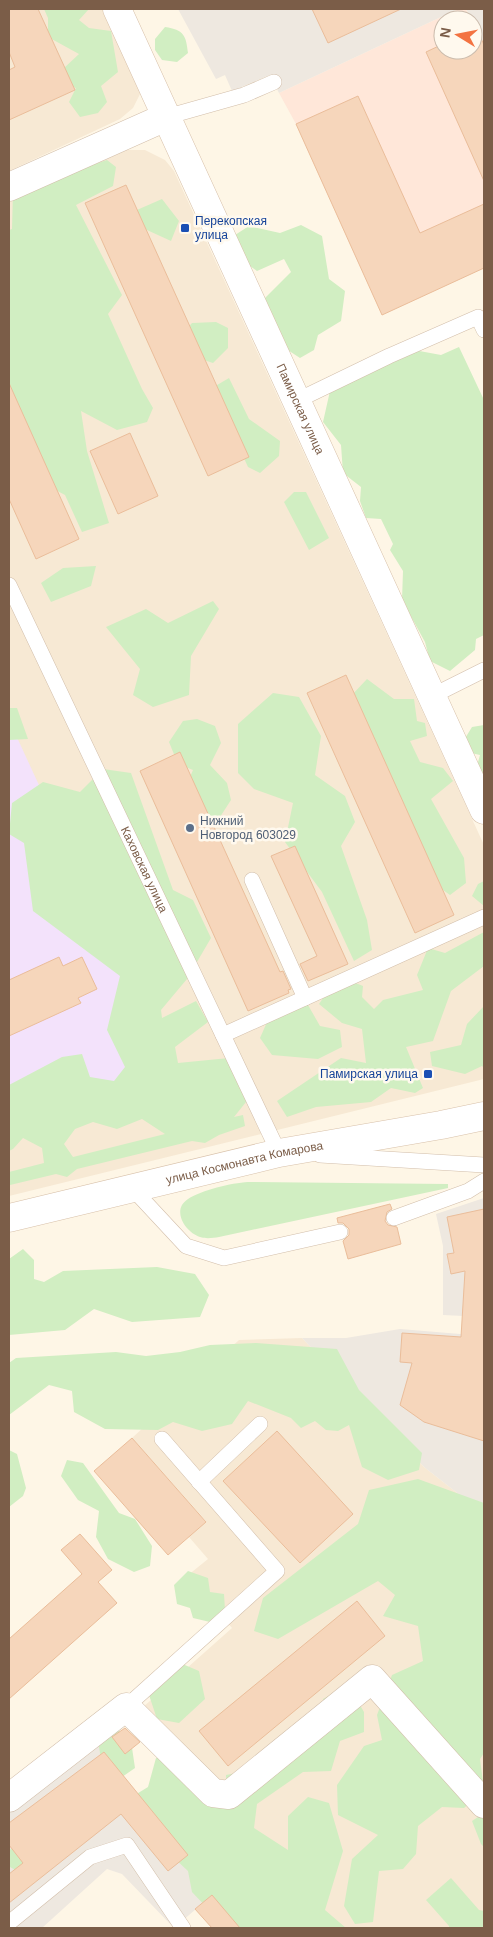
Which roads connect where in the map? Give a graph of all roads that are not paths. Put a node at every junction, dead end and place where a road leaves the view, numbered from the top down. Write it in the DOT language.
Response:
graph roads {
  1 [pos="117,9"];
  2 [pos="274,82"];
  3 [pos="166,117"];
  4 [pos="9,187"];
  5 [pos="482,320"];
  6 [pos="296,401"];
  7 [pos="9,586"];
  8 [pos="484,670"];
  9 [pos="432,696"];
  10 [pos="484,810"];
  11 [pos="252,880"];
  12 [pos="484,917"];
  13 [pos="305,998"];
  14 [pos="223,1034"];
  15 [pos="484,1116"];
  16 [pos="279,1153"];
  17 [pos="484,1164"];
  18 [pos="484,1181"];
  19 [pos="132,1188"];
  20 [pos="9,1218"];
  21 [pos="394,1218"];
  22 [pos="340,1232"];
  23 [pos="260,1424"];
  24 [pos="162,1440"];
  25 [pos="199,1482"];
  26 [pos="126,1707"];
  27 [pos="9,1798"];
  28 [pos="484,1804"];
  29 [pos="9,1923"];
  30 [pos="183,1928"];
  1 -- 3 [label="street, Памирская улица"];
  2 -- 3 [label="lane"];
  3 -- 4 [label="street"];
  3 -- 6 [label="street, Памирская улица"];
  5 -- 6 [label="lane"];
  6 -- 9 [label="street, Памирская улица"];
  7 -- 14 [label="lane, Каховская улица"];
  8 -- 9 [label="lane"];
  9 -- 10 [label="street, Памирская улица"];
  11 -- 13 [label="lane"];
  12 -- 13 [label="lane"];
  13 -- 14 [label="lane"];
  14 -- 16 [label="lane, Каховская улица"];
  15 -- 16 [label="street, улица Космонавта Комарова"];
  16 -- 17 [label="lane"];
  16 -- 19 [label="street, улица Космонавта Комарова"];
  18 -- 21 [label="lane"];
  19 -- 20 [label="street, улица Космонавта Комарова"];
  19 -- 22 [label="lane"];
  23 -- 25 [label="lane"];
  24 -- 25 [label="lane"];
  25 -- 26 [label="lane"];
  26 -- 27 [label="street"];
  26 -- 28 [label="street"];
  29 -- 30 [label="lane"];
}
